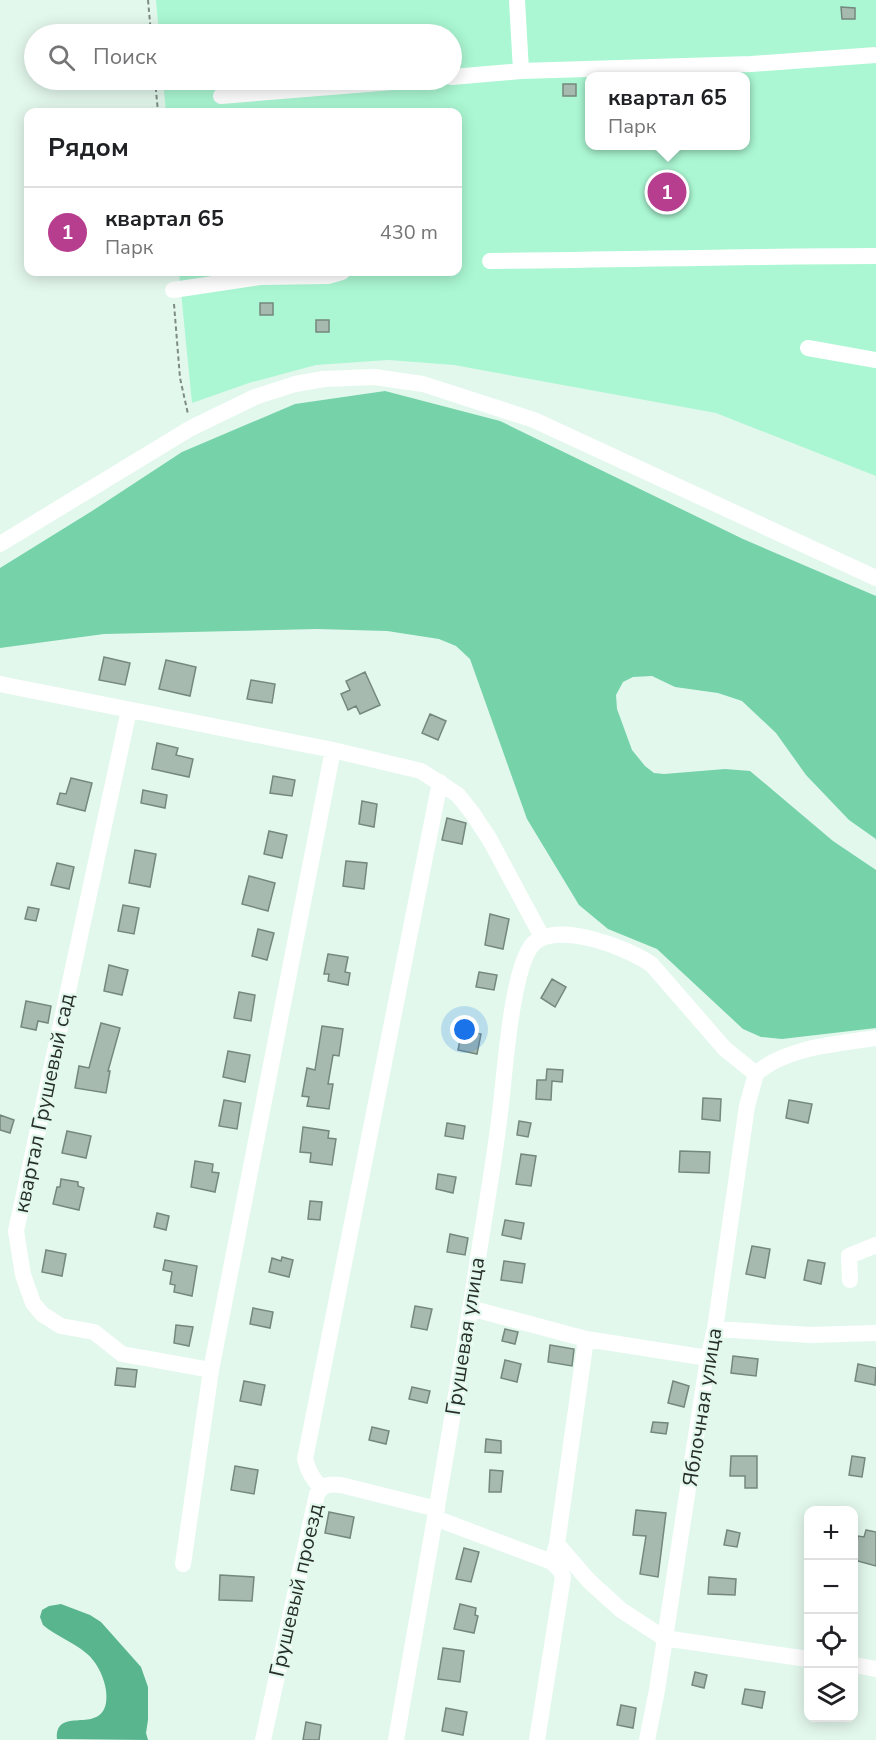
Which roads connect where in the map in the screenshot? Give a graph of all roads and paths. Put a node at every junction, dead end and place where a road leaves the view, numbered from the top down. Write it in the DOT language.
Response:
graph roads {
  1 [pos="148,0"];
  2 [pos="517,0"];
  3 [pos="150,24"];
  4 [pos="876,55"];
  5 [pos="521,71"];
  6 [pos="462,76"];
  7 [pos="156,90"];
  8 [pos="294,90"];
  9 [pos="221,96"];
  10 [pos="158,108"];
  11 [pos="876,256"];
  12 [pos="490,261"];
  13 [pos="328,276"];
  14 [pos="173,290"];
  15 [pos="808,348"];
  16 [pos="876,360"];
  17 [pos="191,428"];
  18 [pos="0,544"];
  19 [pos="876,578"];
  20 [pos="0,684"];
  21 [pos="129,710"];
  22 [pos="333,750"];
  23 [pos="440,782"];
  24 [pos="542,937"];
  25 [pos="876,1038"];
  26 [pos="756,1074"];
  27 [pos="876,1245"];
  28 [pos="850,1281"];
  29 [pos="470,1308"];
  30 [pos="715,1329"];
  31 [pos="876,1334"];
  32 [pos="586,1339"];
  33 [pos="708,1358"];
  34 [pos="211,1370"];
  35 [pos="321,1487"];
  36 [pos="436,1514"];
  37 [pos="557,1544"];
  38 [pos="552,1562"];
  39 [pos="183,1564"];
  40 [pos="664,1638"];
  41 [pos="804,1658"];
  42 [pos="858,1666"];
  43 [pos="876,1670"];
  44 [pos="263,1740"];
  45 [pos="396,1740"];
  46 [pos="537,1740"];
  47 [pos="647,1740"];
  1 -- 3 [label="path"];
  2 -- 5 [label="street"];
  4 -- 5 [label="street"];
  5 -- 6 [label="street"];
  7 -- 10 [label="path"];
  8 -- 9 [label="street"];
  11 -- 12 [label="street"];
  13 -- 14 [label="street"];
  14 -- 17 [label="path"];
  15 -- 16 [label="street"];
  17 -- 18 [label="street"];
  17 -- 19 [label="street"];
  20 -- 21 [label="street"];
  21 -- 22 [label="street"];
  21 -- 34 [label="street, квартал Грушевый сад"];
  22 -- 23 [label="street"];
  22 -- 34 [label="street"];
  23 -- 24 [label="street"];
  23 -- 35 [label="street"];
  24 -- 26 [label="street"];
  24 -- 29 [label="street, Грушевая улица"];
  25 -- 26 [label="street"];
  26 -- 30 [label="street, Яблочная улица"];
  27 -- 28 [label="street"];
  29 -- 32 [label="street"];
  29 -- 36 [label="street, Грушевая улица"];
  30 -- 31 [label="street"];
  30 -- 33 [label="street, Яблочная улица"];
  32 -- 33 [label="street"];
  32 -- 37 [label="street"];
  33 -- 40 [label="street, Яблочная улица"];
  34 -- 39 [label="street"];
  35 -- 36 [label="street, Грушевый проезд"];
  35 -- 44 [label="street, Грушевый проезд"];
  36 -- 38 [label="street, Грушевый проезд"];
  36 -- 45 [label="street, Грушевая улица"];
  37 -- 38 [label="street"];
  37 -- 40 [label="street"];
  38 -- 46 [label="street"];
  40 -- 41 [label="street"];
  40 -- 47 [label="street, Яблочная улица"];
  42 -- 43 [label="street"];
}
